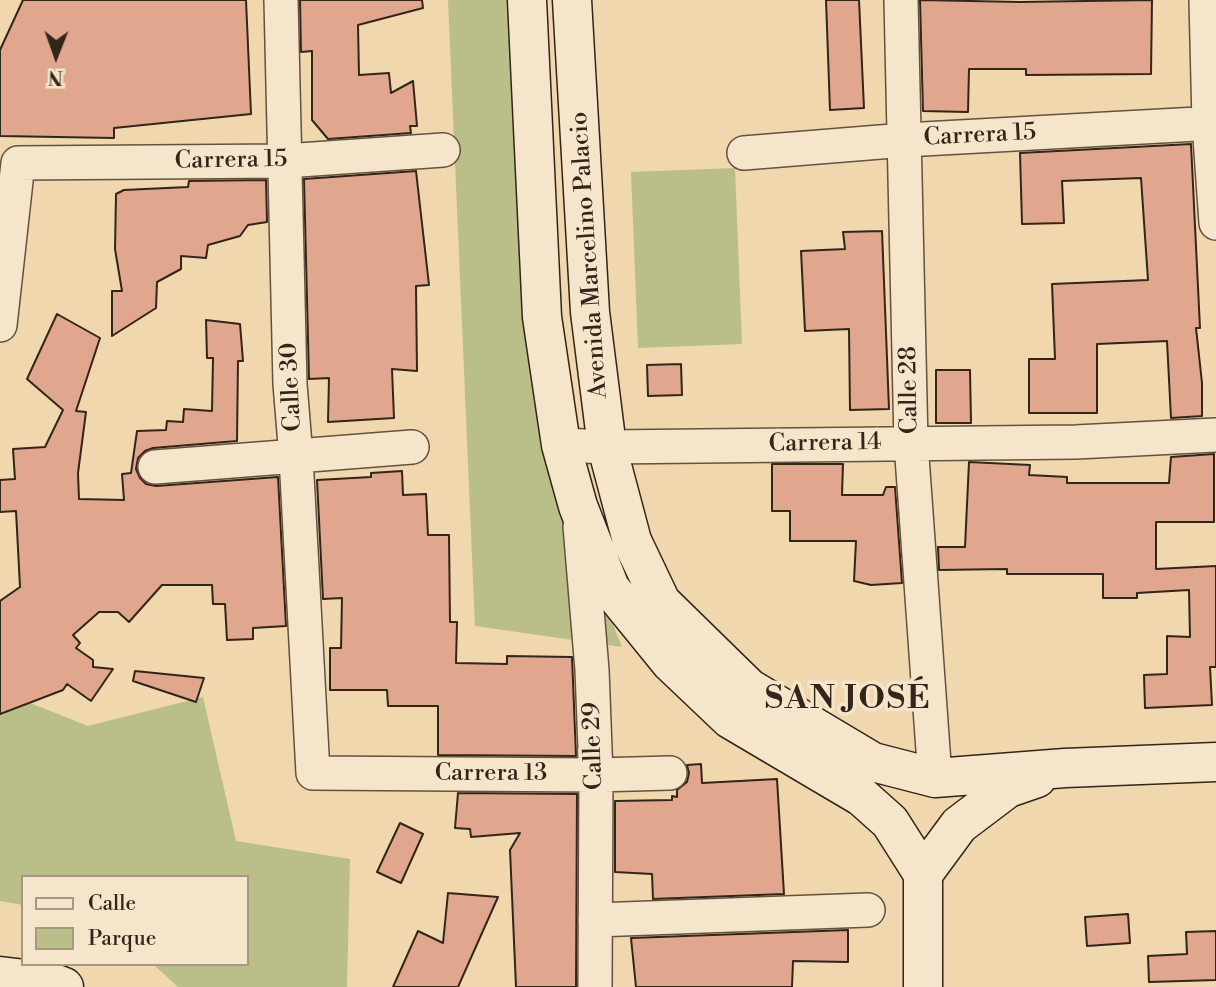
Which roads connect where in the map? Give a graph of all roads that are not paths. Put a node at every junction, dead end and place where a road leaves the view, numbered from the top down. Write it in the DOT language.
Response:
graph roads {
  1 [pos="281,0"];
  2 [pos="527,0"];
  3 [pos="572,0"];
  4 [pos="586,0"];
  5 [pos="901,0"];
  6 [pos="1206,0"];
  7 [pos="575,39"];
  8 [pos="1213,123"];
  9 [pos="905,140"];
  10 [pos="443,150"];
  11 [pos="744,152"];
  12 [pos="285,161"];
  13 [pos="1216,223"];
  14 [pos="0,325"];
  15 [pos="1216,435"];
  16 [pos="911,443"];
  17 [pos="561,445"];
  18 [pos="412,447"];
  19 [pos="607,447"];
  20 [pos="296,457"];
  21 [pos="155,467"];
  22 [pos="578,506"];
  23 [pos="1216,762"];
  24 [pos="1065,768"];
  25 [pos="313,773"];
  26 [pos="670,773"];
  27 [pos="596,775"];
  28 [pos="935,778"];
  29 [pos="923,874"];
  30 [pos="868,910"];
  31 [pos="596,920"];
  32 [pos="0,976"];
  33 [pos="64,987"];
  34 [pos="596,987"];
  35 [pos="923,987"];
  1 -- 12 [label="street, Calle 30"];
  2 -- 17 [label="main road, Avenida Marcelino Palacio"];
  3 -- 7 [label="main road, Avenida Marcelino Palacio"];
  4 -- 7 [label="main road"];
  5 -- 9 [label="street, Calle 28"];
  6 -- 8 [label="street"];
  7 -- 19 [label="main road, Avenida Marcelino Palacio"];
  8 -- 9 [label="street, Carrera 15"];
  8 -- 13 [label="street"];
  9 -- 11 [label="street, Carrera 15"];
  9 -- 16 [label="street, Calle 28"];
  10 -- 12 [label="street, Carrera 15"];
  12 -- 14 [label="street, Carrera 15"];
  12 -- 20 [label="street, Calle 30"];
  15 -- 16 [label="street, Carrera 14"];
  16 -- 19 [label="street, Carrera 14"];
  16 -- 28 [label="street, Calle 28"];
  17 -- 19 [label="street, Carrera 14"];
  17 -- 22 [label="main road, Avenida Marcelino Palacio"];
  18 -- 20 [label="street"];
  19 -- 28 [label="main road, Avenida Marcelino Palacio"];
  20 -- 21 [label="street"];
  20 -- 25 [label="street, Calle 30"];
  22 -- 27 [label="street, Calle 29"];
  22 -- 29 [label="main road, Avenida Marcelino Palacio"];
  23 -- 24 [label="main road, Avenida Marcelino Palacio"];
  24 -- 28 [label="main road, Avenida Marcelino Palacio"];
  24 -- 29 [label="main road"];
  25 -- 27 [label="street, Carrera 13"];
  26 -- 27 [label="street, Carrera 13"];
  27 -- 31 [label="street, Calle 29"];
  29 -- 35 [label="main road"];
  30 -- 31 [label="street"];
  31 -- 34 [label="street, Calle 29"];
  32 -- 33 [label="main road"];
}
